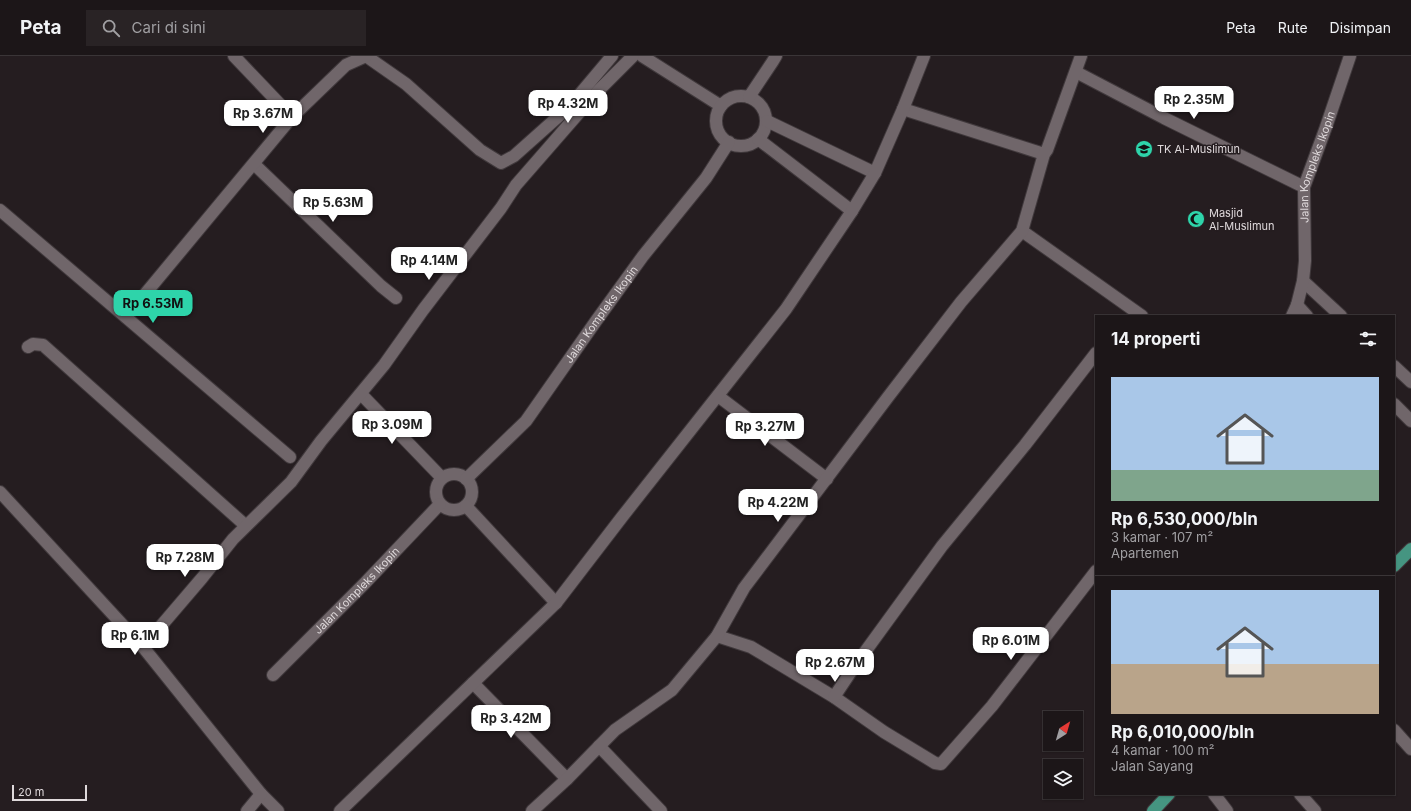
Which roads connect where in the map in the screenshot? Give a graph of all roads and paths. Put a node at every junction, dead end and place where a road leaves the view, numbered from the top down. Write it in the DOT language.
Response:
graph roads {
  1 [pos="234,56"];
  2 [pos="366,56"];
  3 [pos="612,56"];
  4 [pos="634,56"];
  5 [pos="642,56"];
  6 [pos="776,56"];
  7 [pos="924,56"];
  8 [pos="1081,56"];
  9 [pos="1350,56"];
  10 [pos="1076,72"];
  11 [pos="749,97"];
  12 [pos="721,106"];
  13 [pos="903,109"];
  14 [pos="292,117"];
  15 [pos="767,121"];
  16 [pos="758,139"];
  17 [pos="729,142"];
  18 [pos="1044,154"];
  19 [pos="254,164"];
  20 [pos="875,173"];
  21 [pos="1304,187"];
  22 [pos="0,210"];
  23 [pos="852,211"];
  24 [pos="1022,231"];
  25 [pos="1303,281"];
  26 [pos="396,298"];
  27 [pos="1296,305"];
  28 [pos="1128,312"];
  29 [pos="1138,315"];
  30 [pos="1307,315"];
  31 [pos="1340,315"];
  32 [pos="126,317"];
  33 [pos="28,347"];
  34 [pos="1095,354"];
  35 [pos="1395,367"];
  36 [pos="1411,382"];
  37 [pos="361,394"];
  38 [pos="718,396"];
  39 [pos="1395,405"];
  40 [pos="1411,421"];
  41 [pos="290,457"];
  42 [pos="442,478"];
  43 [pos="466,479"];
  44 [pos="827,479"];
  45 [pos="0,492"];
  46 [pos="440,504"];
  47 [pos="466,506"];
  48 [pos="246,526"];
  49 [pos="1411,549"];
  50 [pos="1395,565"];
  51 [pos="1095,572"];
  52 [pos="556,603"];
  53 [pos="717,636"];
  54 [pos="143,647"];
  55 [pos="273,675"];
  56 [pos="473,683"];
  57 [pos="834,697"];
  58 [pos="1395,731"];
  59 [pos="599,746"];
  60 [pos="1411,749"];
  61 [pos="567,779"];
  62 [pos="261,794"];
  63 [pos="1168,795"];
  64 [pos="1215,795"];
  65 [pos="1301,795"];
  66 [pos="247,811"];
  67 [pos="278,811"];
  68 [pos="340,811"];
  69 [pos="532,811"];
  70 [pos="661,811"];
  71 [pos="1153,811"];
  72 [pos="1227,811"];
  73 [pos="1315,811"];
  1 -- 14 [label="street"];
  2 -- 3 [label="street"];
  2 -- 14 [label="street"];
  4 -- 37 [label="street"];
  5 -- 12 [label="street"];
  6 -- 11 [label="street"];
  7 -- 13 [label="street"];
  8 -- 10 [label="street"];
  9 -- 21 [label="street, Jalan Kompleks Ikopin"];
  10 -- 18 [label="street"];
  10 -- 21 [label="street"];
  11 -- 12 [label="street"];
  11 -- 15 [label="street"];
  12 -- 17 [label="street"];
  13 -- 18 [label="street"];
  13 -- 20 [label="street"];
  14 -- 19 [label="street"];
  15 -- 16 [label="street"];
  15 -- 20 [label="street"];
  16 -- 17 [label="street"];
  16 -- 23 [label="street"];
  17 -- 43 [label="street, Jalan Kompleks Ikopin"];
  18 -- 24 [label="street"];
  19 -- 26 [label="street"];
  19 -- 32 [label="street"];
  20 -- 23 [label="street"];
  21 -- 25 [label="street, Jalan Kompleks Ikopin"];
  22 -- 32 [label="street"];
  23 -- 38 [label="street"];
  24 -- 28 [label="street"];
  24 -- 44 [label="street"];
  25 -- 27 [label="street, Jalan Kompleks Ikopin"];
  25 -- 31 [label="street"];
  27 -- 30 [label="street, Jalan Kompleks Ikopin"];
  28 -- 29 [label="street"];
  32 -- 41 [label="street"];
  33 -- 48 [label="street"];
  34 -- 57 [label="street"];
  35 -- 36 [label="street"];
  37 -- 42 [label="street"];
  37 -- 48 [label="street"];
  38 -- 44 [label="street"];
  38 -- 52 [label="street"];
  39 -- 40 [label="street"];
  42 -- 43 [label="street"];
  42 -- 46 [label="street"];
  43 -- 47 [label="street"];
  44 -- 53 [label="street"];
  45 -- 54 [label="street"];
  46 -- 47 [label="street"];
  46 -- 55 [label="street, Jalan Kompleks Ikopin"];
  47 -- 52 [label="street"];
  48 -- 54 [label="street"];
  49 -- 50 [label="main road"];
  51 -- 57 [label="street"];
  52 -- 56 [label="street"];
  53 -- 57 [label="street"];
  53 -- 59 [label="street"];
  54 -- 62 [label="street"];
  56 -- 61 [label="street"];
  56 -- 68 [label="street"];
  58 -- 60 [label="street"];
  59 -- 61 [label="street"];
  59 -- 70 [label="street"];
  61 -- 69 [label="street"];
  62 -- 66 [label="street"];
  62 -- 67 [label="street"];
  63 -- 71 [label="main road"];
  64 -- 72 [label="street"];
  65 -- 73 [label="street"];
}
